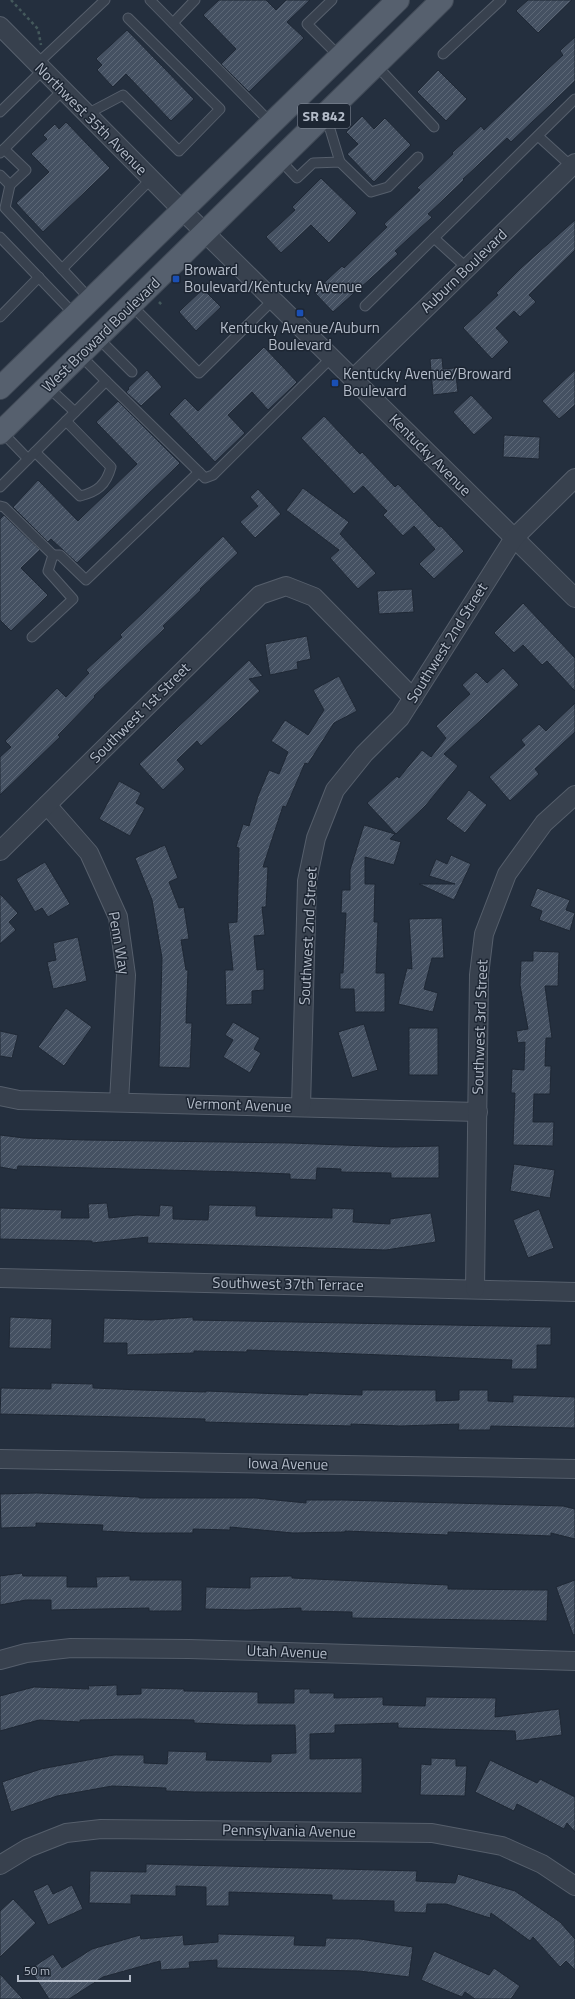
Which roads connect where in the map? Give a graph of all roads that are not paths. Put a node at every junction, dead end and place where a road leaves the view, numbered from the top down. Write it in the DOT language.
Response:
graph roads {
  1 [pos="105,0"];
  2 [pos="150,0"];
  3 [pos="195,0"];
  4 [pos="332,0"];
  5 [pos="398,0"];
  6 [pos="442,0"];
  7 [pos="501,0"];
  8 [pos="128,18"];
  9 [pos="173,23"];
  10 [pos="0,26"];
  11 [pos="443,54"];
  12 [pos="340,57"];
  13 [pos="41,62"];
  14 [pos="376,65"];
  15 [pos="63,90"];
  16 [pos="575,99"];
  17 [pos="0,112"];
  18 [pos="87,114"];
  19 [pos="325,115"];
  20 [pos="272,124"];
  21 [pos="434,127"];
  22 [pos="538,136"];
  23 [pos="2,151"];
  24 [pos="418,157"];
  25 [pos="280,160"];
  26 [pos="340,162"];
  27 [pos="573,164"];
  28 [pos="0,175"];
  29 [pos="151,179"];
  30 [pos="10,185"];
  31 [pos="183,211"];
  32 [pos="206,233"];
  33 [pos="0,237"];
  34 [pos="434,238"];
  35 [pos="466,268"];
  36 [pos="62,269"];
  37 [pos="39,277"];
  38 [pos="91,300"];
  39 [pos="273,300"];
  40 [pos="131,305"];
  41 [pos="365,306"];
  42 [pos="76,315"];
  43 [pos="0,317"];
  44 [pos="98,338"];
  45 [pos="80,355"];
  46 [pos="332,357"];
  47 [pos="132,372"];
  48 [pos="353,379"];
  49 [pos="106,381"];
  50 [pos="48,387"];
  51 [pos="0,388"];
  52 [pos="75,412"];
  53 [pos="66,421"];
  54 [pos="1,433"];
  55 [pos="35,452"];
  56 [pos="28,459"];
  57 [pos="198,472"];
  58 [pos="575,478"];
  59 [pos="0,487"];
  60 [pos="0,506"];
  61 [pos="514,538"];
  62 [pos="53,555"];
  63 [pos="575,598"];
  64 [pos="32,637"];
  65 [pos="413,698"];
  66 [pos="575,794"];
  67 [pos="47,805"];
  68 [pos="0,851"];
  69 [pos="0,1096"];
  70 [pos="120,1102"];
  71 [pos="301,1107"];
  72 [pos="478,1112"];
  73 [pos="0,1278"];
  74 [pos="475,1289"];
  75 [pos="575,1292"];
  76 [pos="0,1459"];
  77 [pos="575,1469"];
  78 [pos="0,1660"];
  79 [pos="575,1661"];
  80 [pos="0,1865"];
  81 [pos="575,1886"];
  1 -- 13 [label="lane"];
  2 -- 9 [label="lane"];
  3 -- 9 [label="lane"];
  4 -- 12 [label="lane"];
  5 -- 12 [label="main road, SR 842"];
  6 -- 14 [label="main road, West Broward Boulevard / SR 842"];
  7 -- 11 [label="lane"];
  8 -- 18 [label="lane"];
  9 -- 20 [label="lane"];
  10 -- 13 [label="street, Northwest 35th Avenue"];
  12 -- 20 [label="main road, SR 842"];
  13 -- 15 [label="street, Northwest 35th Avenue"];
  13 -- 17 [label="lane"];
  14 -- 19 [label="main road, West Broward Boulevard / SR 842"];
  14 -- 21 [label="lane"];
  15 -- 18 [label="street, Northwest 35th Avenue"];
  15 -- 23 [label="lane"];
  16 -- 22 [label="lane"];
  18 -- 29 [label="street, Northwest 35th Avenue"];
  19 -- 25 [label="main road, West Broward Boulevard / SR 842"];
  19 -- 26 [label="lane"];
  20 -- 31 [label="main road, SR 842"];
  22 -- 27 [label="lane"];
  22 -- 34 [label="lane"];
  23 -- 30 [label="lane"];
  24 -- 26 [label="lane"];
  25 -- 26 [label="lane"];
  25 -- 32 [label="main road, West Broward Boulevard / SR 842"];
  27 -- 35 [label="street, Auburn Boulevard"];
  28 -- 30 [label="lane"];
  29 -- 31 [label="street, Northwest 35th Avenue"];
  29 -- 36 [label="lane"];
  30 -- 36 [label="lane"];
  31 -- 32 [label="street, Kentucky Avenue"];
  31 -- 38 [label="main road, SR 842"];
  32 -- 39 [label="street, Kentucky Avenue"];
  32 -- 40 [label="main road, West Broward Boulevard / SR 842"];
  33 -- 37 [label="lane"];
  34 -- 35 [label="lane"];
  34 -- 41 [label="lane"];
  35 -- 48 [label="street, Auburn Boulevard"];
  36 -- 38 [label="lane"];
  37 -- 42 [label="lane"];
  37 -- 43 [label="lane"];
  38 -- 42 [label="main road, SR 842"];
  39 -- 40 [label="lane"];
  39 -- 46 [label="street, Kentucky Avenue"];
  40 -- 44 [label="main road, West Broward Boulevard / SR 842"];
  42 -- 51 [label="main road, SR 842"];
  44 -- 45 [label="main road, West Broward Boulevard / SR 842"];
  44 -- 47 [label="lane"];
  45 -- 49 [label="lane"];
  45 -- 50 [label="main road, West Broward Boulevard / SR 842"];
  46 -- 48 [label="street, Kentucky Avenue"];
  46 -- 57 [label="lane"];
  48 -- 61 [label="street, Kentucky Avenue"];
  49 -- 52 [label="lane"];
  49 -- 57 [label="lane"];
  50 -- 52 [label="lane"];
  50 -- 54 [label="main road, West Broward Boulevard / SR 842"];
  52 -- 53 [label="lane"];
  53 -- 55 [label="lane"];
  53 -- 55 [label="lane"];
  54 -- 56 [label="lane"];
  55 -- 56 [label="lane"];
  56 -- 59 [label="lane"];
  57 -- 62 [label="lane"];
  58 -- 61 [label="street, Southwest 2nd Street"];
  60 -- 62 [label="lane"];
  61 -- 63 [label="street, Kentucky Avenue"];
  61 -- 65 [label="street, Southwest 2nd Street"];
  62 -- 64 [label="lane"];
  65 -- 67 [label="street, Southwest 1st Street"];
  65 -- 71 [label="street, Southwest 2nd Street"];
  66 -- 72 [label="street, Southwest 3rd Street"];
  67 -- 68 [label="street, Southwest 1st Street"];
  67 -- 70 [label="street, Penn Way"];
  69 -- 70 [label="street, Vermont Avenue"];
  70 -- 71 [label="street, Vermont Avenue"];
  71 -- 72 [label="street, Vermont Avenue"];
  72 -- 74 [label="street, Southwest 3rd Street"];
  73 -- 74 [label="street, Southwest 37th Terrace"];
  74 -- 75 [label="street, Southwest 37th Terrace"];
  76 -- 77 [label="street, Iowa Avenue"];
  78 -- 79 [label="street, Utah Avenue"];
  80 -- 81 [label="street, Pennsylvania Avenue"];
}
